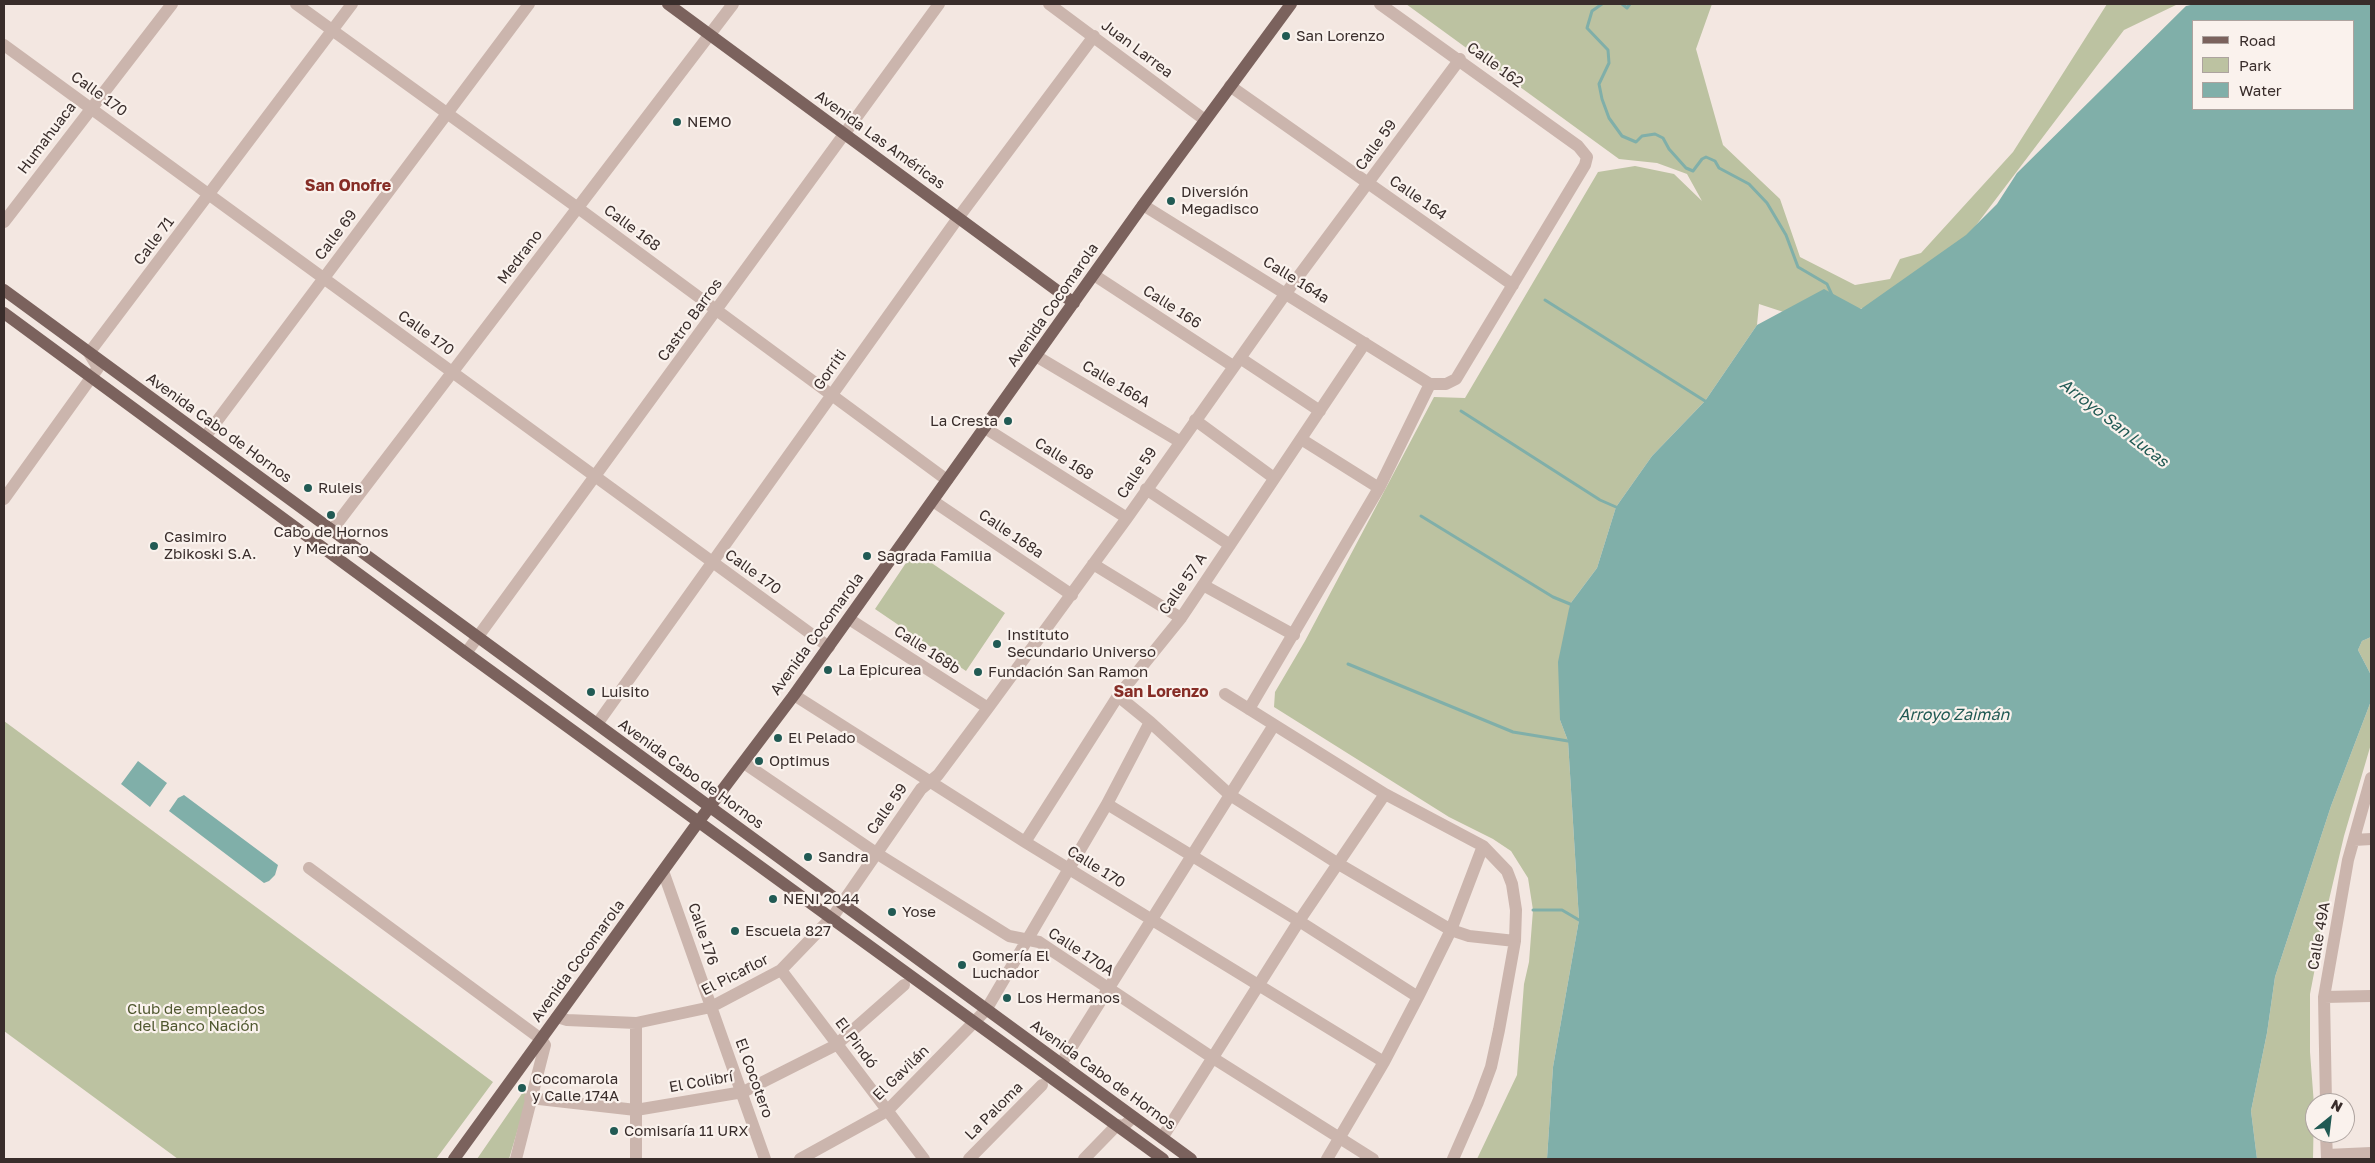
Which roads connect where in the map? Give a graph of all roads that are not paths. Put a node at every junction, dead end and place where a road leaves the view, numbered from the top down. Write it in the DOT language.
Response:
graph roads {
  1 [pos="172,4"];
  2 [pos="296,4"];
  3 [pos="352,4"];
  4 [pos="529,4"];
  5 [pos="668,4"];
  6 [pos="733,4"];
  7 [pos="939,4"];
  8 [pos="1049,4"];
  9 [pos="1291,4"];
  10 [pos="1380,4"];
  11 [pos="332,30"];
  12 [pos="710,35"];
  13 [pos="1094,36"];
  14 [pos="4,45"];
  15 [pos="1460,59"];
  16 [pos="1230,86"];
  17 [pos="90,108"];
  18 [pos="447,114"];
  19 [pos="1206,120"];
  20 [pos="844,134"];
  21 [pos="1369,183"];
  22 [pos="210,195"];
  23 [pos="1143,205"];
  24 [pos="578,208"];
  25 [pos="958,218"];
  26 [pos="4,222"];
  27 [pos="1094,275"];
  28 [pos="324,279"];
  29 [pos="1513,284"];
  30 [pos="4,290"];
  31 [pos="1286,292"];
  32 [pos="1074,303"];
  33 [pos="716,312"];
  34 [pos="4,313"];
  35 [pos="1365,343"];
  36 [pos="89,354"];
  37 [pos="1036,356"];
  38 [pos="1237,362"];
  39 [pos="452,372"];
  40 [pos="92,377"];
  41 [pos="1430,384"];
  42 [pos="832,396"];
  43 [pos="1320,411"];
  44 [pos="1195,420"];
  45 [pos="985,428"];
  46 [pos="205,437"];
  47 [pos="1301,439"];
  48 [pos="1179,441"];
  49 [pos="596,477"];
  50 [pos="1274,478"];
  51 [pos="948,480"];
  52 [pos="1146,488"];
  53 [pos="1379,488"];
  54 [pos="4,499"];
  55 [pos="933,501"];
  56 [pos="1127,518"];
  57 [pos="332,530"];
  58 [pos="1230,545"];
  59 [pos="712,563"];
  60 [pos="1093,564"];
  61 [pos="1203,585"];
  62 [pos="1072,594"];
  63 [pos="1181,618"];
  64 [pos="849,619"];
  65 [pos="1294,635"];
  66 [pos="477,637"];
  67 [pos="829,647"];
  68 [pos="466,653"];
  69 [pos="1225,694"];
  70 [pos="794,695"];
  71 [pos="1118,696"];
  72 [pos="988,708"];
  73 [pos="1249,709"];
  74 [pos="1150,722"];
  75 [pos="597,724"];
  76 [pos="1274,725"];
  77 [pos="744,763"];
  78 [pos="2371,778"];
  79 [pos="930,782"];
  80 [pos="1385,794"];
  81 [pos="1230,795"];
  82 [pos="1107,804"];
  83 [pos="710,808"];
  84 [pos="699,821"];
  85 [pos="2371,839"];
  86 [pos="2354,840"];
  87 [pos="1025,842"];
  88 [pos="1483,846"];
  89 [pos="876,853"];
  90 [pos="1192,856"];
  91 [pos="1337,863"];
  92 [pos="309,868"];
  93 [pos="1069,869"];
  94 [pos="663,871"];
  95 [pos="842,904"];
  96 [pos="831,918"];
  97 [pos="1151,921"];
  98 [pos="1299,921"];
  99 [pos="1451,930"];
  100 [pos="1027,940"];
  101 [pos="1515,942"];
  102 [pos="781,970"];
  103 [pos="904,985"];
  104 [pos="1257,986"];
  105 [pos="1110,990"];
  106 [pos="2371,996"];
  107 [pos="1418,997"];
  108 [pos="2324,998"];
  109 [pos="711,1007"];
  110 [pos="986,1010"];
  111 [pos="557,1017"];
  112 [pos="636,1023"];
  113 [pos="974,1023"];
  114 [pos="541,1039"];
  115 [pos="836,1045"];
  116 [pos="1213,1058"];
  117 [pos="1384,1062"];
  118 [pos="1061,1064"];
  119 [pos="1042,1085"];
  120 [pos="743,1092"];
  121 [pos="2326,1093"];
  122 [pos="530,1098"];
  123 [pos="636,1110"];
  124 [pos="887,1111"];
  125 [pos="1133,1117"];
  126 [pos="1117,1125"];
  127 [pos="1162,1138"];
  128 [pos="1340,1138"];
  129 [pos="2326,1143"];
  130 [pos="2371,1153"];
  131 [pos="2327,1157"];
  132 [pos="454,1159"];
  133 [pos="516,1159"];
  134 [pos="636,1159"];
  135 [pos="765,1159"];
  136 [pos="800,1159"];
  137 [pos="924,1159"];
  138 [pos="969,1159"];
  139 [pos="1084,1159"];
  140 [pos="1163,1159"];
  141 [pos="1191,1159"];
  142 [pos="1326,1159"];
  143 [pos="1373,1159"];
  144 [pos="1453,1159"];
  1 -- 17 [label="street, Humahuaca"];
  2 -- 11 [label="street, Calle 168"];
  3 -- 11 [label="street, Calle 71"];
  4 -- 18 [label="street, Calle 69"];
  5 -- 12 [label="main road, Avenida Las Américas"];
  6 -- 12 [label="street, Medrano"];
  7 -- 20 [label="street, Castro Barros"];
  8 -- 13 [label="street, Juan Larrea"];
  9 -- 16 [label="main road, Avenida Cocomarola"];
  10 -- 15 [label="street, Calle 162"];
  11 -- 18 [label="street, Calle 168"];
  11 -- 22 [label="street, Calle 71"];
  12 -- 20 [label="main road, Avenida Las Américas"];
  12 -- 24 [label="street, Medrano"];
  13 -- 19 [label="street, Juan Larrea"];
  13 -- 25 [label="street, Gorriti"];
  14 -- 17 [label="street, Calle 170"];
  15 -- 21 [label="street, Calle 59"];
  15 -- 29 [label="street, Calle 162"];
  16 -- 19 [label="main road, Avenida Cocomarola"];
  16 -- 21 [label="street, Calle 164"];
  17 -- 22 [label="street, Calle 170"];
  17 -- 26 [label="street, Humahuaca"];
  18 -- 24 [label="street, Calle 168"];
  18 -- 28 [label="street, Calle 69"];
  19 -- 23 [label="main road, Avenida Cocomarola"];
  20 -- 25 [label="main road, Avenida Las Américas"];
  20 -- 33 [label="street, Castro Barros"];
  21 -- 29 [label="street, Calle 164"];
  21 -- 31 [label="street, Calle 59"];
  22 -- 28 [label="street, Calle 170"];
  22 -- 36 [label="street, Calle 71"];
  23 -- 27 [label="main road, Avenida Cocomarola"];
  23 -- 31 [label="street, Calle 164a"];
  24 -- 33 [label="street, Calle 168"];
  24 -- 39 [label="street, Medrano"];
  25 -- 32 [label="main road, Avenida Las Américas"];
  25 -- 42 [label="street, Gorriti"];
  27 -- 32 [label="main road, Avenida Cocomarola"];
  27 -- 38 [label="street, Calle 166"];
  28 -- 39 [label="street, Calle 170"];
  28 -- 46 [label="street, Calle 69"];
  29 -- 41 [label="street"];
  30 -- 36 [label="main road, Avenida Cabo de Hornos"];
  31 -- 35 [label="street, Calle 164a"];
  31 -- 38 [label="street, Calle 59"];
  32 -- 37 [label="main road, Avenida Cocomarola"];
  33 -- 42 [label="street, Calle 168"];
  33 -- 49 [label="street, Castro Barros"];
  34 -- 40 [label="main road"];
  35 -- 41 [label="street, Calle 164a"];
  35 -- 43 [label="street, Calle 57 A"];
  36 -- 40 [label="street"];
  36 -- 46 [label="main road, Avenida Cabo de Hornos"];
  37 -- 45 [label="main road, Avenida Cocomarola"];
  37 -- 48 [label="street, Calle 166A"];
  38 -- 43 [label="street, Calle 166"];
  38 -- 44 [label="street, Calle 59"];
  39 -- 49 [label="street, Calle 170"];
  39 -- 57 [label="street, Medrano"];
  40 -- 54 [label="street"];
  40 -- 68 [label="main road"];
  41 -- 53 [label="street"];
  42 -- 51 [label="street, Calle 168"];
  42 -- 59 [label="street, Gorriti"];
  43 -- 47 [label="street, Calle 57 A"];
  44 -- 48 [label="street, Calle 59"];
  44 -- 50 [label="street"];
  45 -- 51 [label="main road, Avenida Cocomarola"];
  45 -- 56 [label="street, Calle 168"];
  46 -- 57 [label="main road, Avenida Cabo de Hornos"];
  47 -- 50 [label="street, Calle 57 A"];
  47 -- 53 [label="street"];
  48 -- 52 [label="street, Calle 59"];
  49 -- 59 [label="street, Calle 170"];
  49 -- 66 [label="street, Castro Barros"];
  50 -- 58 [label="street, Calle 57 A"];
  51 -- 55 [label="main road, Avenida Cocomarola"];
  52 -- 56 [label="street, Calle 59"];
  52 -- 58 [label="street"];
  53 -- 65 [label="street"];
  55 -- 62 [label="street, Calle 168a"];
  55 -- 64 [label="main road, Avenida Cocomarola"];
  56 -- 60 [label="street, Calle 59"];
  57 -- 66 [label="main road, Avenida Cabo de Hornos"];
  58 -- 61 [label="street, Calle 57 A"];
  59 -- 67 [label="street, Calle 170"];
  59 -- 75 [label="street, Gorriti"];
  60 -- 62 [label="street, Calle 59"];
  60 -- 63 [label="street"];
  61 -- 63 [label="street, Calle 57 A"];
  61 -- 65 [label="street"];
  62 -- 72 [label="street, Calle 59"];
  63 -- 71 [label="street, Calle 57 A"];
  64 -- 67 [label="main road, Avenida Cocomarola"];
  64 -- 72 [label="street, Calle 168b"];
  65 -- 73 [label="street"];
  66 -- 68 [label="street, Castro Barros"];
  66 -- 75 [label="main road, Avenida Cabo de Hornos"];
  67 -- 70 [label="main road, Avenida Cocomarola"];
  68 -- 84 [label="main road"];
  69 -- 73 [label="street"];
  70 -- 77 [label="main road, Avenida Cocomarola"];
  70 -- 79 [label="street, Calle 170"];
  71 -- 74 [label="street"];
  71 -- 87 [label="street, Calle 57 A"];
  72 -- 79 [label="street, Calle 59"];
  73 -- 76 [label="street"];
  74 -- 81 [label="street"];
  74 -- 82 [label="street, El Gavilán"];
  75 -- 83 [label="main road, Avenida Cabo de Hornos"];
  76 -- 80 [label="street"];
  76 -- 81 [label="street"];
  77 -- 83 [label="main road, Avenida Cocomarola"];
  77 -- 89 [label="street, Calle 170A"];
  78 -- 86 [label="street, Calle 49A"];
  79 -- 87 [label="street, Calle 170"];
  79 -- 89 [label="street, Calle 59"];
  80 -- 88 [label="street"];
  80 -- 91 [label="street"];
  81 -- 90 [label="street"];
  81 -- 91 [label="street"];
  82 -- 90 [label="street"];
  82 -- 93 [label="street, El Gavilán"];
  83 -- 84 [label="main road, Avenida Cocomarola"];
  83 -- 95 [label="main road, Avenida Cabo de Hornos"];
  84 -- 94 [label="main road, Avenida Cocomarola"];
  84 -- 96 [label="main road"];
  85 -- 86 [label="street"];
  86 -- 108 [label="street, Calle 49A"];
  87 -- 93 [label="street, Calle 170"];
  88 -- 99 [label="street"];
  88 -- 101 [label="street"];
  89 -- 95 [label="street, Calle 59"];
  89 -- 100 [label="street, Calle 170A"];
  90 -- 97 [label="street"];
  90 -- 98 [label="street"];
  91 -- 98 [label="street"];
  91 -- 99 [label="street"];
  92 -- 114 [label="street"];
  93 -- 97 [label="street, Calle 170"];
  93 -- 100 [label="street, El Gavilán"];
  94 -- 109 [label="street, Calle 176"];
  94 -- 111 [label="main road, Avenida Cocomarola"];
  95 -- 96 [label="street, El Picaflor"];
  95 -- 110 [label="main road, Avenida Cabo de Hornos"];
  96 -- 102 [label="street, El Picaflor"];
  96 -- 113 [label="main road"];
  97 -- 104 [label="street, Calle 170"];
  97 -- 105 [label="street"];
  98 -- 104 [label="street"];
  98 -- 107 [label="street"];
  99 -- 101 [label="street"];
  99 -- 107 [label="street"];
  100 -- 105 [label="street, Calle 170A"];
  100 -- 110 [label="street, El Gavilán"];
  101 -- 144 [label="street"];
  102 -- 109 [label="street, El Picaflor"];
  102 -- 115 [label="street, El Pindó"];
  103 -- 115 [label="street, El Colibrí"];
  104 -- 116 [label="street"];
  104 -- 117 [label="street, Calle 170"];
  105 -- 116 [label="street, Calle 170A"];
  105 -- 118 [label="street"];
  106 -- 108 [label="street"];
  107 -- 117 [label="street"];
  108 -- 121 [label="street, Calle 49A"];
  109 -- 112 [label="street, El Picaflor"];
  109 -- 120 [label="street, El Cocotero"];
  110 -- 113 [label="street, El Gavilán"];
  110 -- 118 [label="main road, Avenida Cabo de Hornos"];
  111 -- 112 [label="street, El Picaflor"];
  111 -- 114 [label="main road, Avenida Cocomarola"];
  112 -- 123 [label="street"];
  113 -- 124 [label="street, El Gavilán"];
  113 -- 126 [label="main road"];
  114 -- 122 [label="street"];
  114 -- 132 [label="main road, Avenida Cocomarola"];
  115 -- 120 [label="street, El Colibrí"];
  115 -- 124 [label="street, El Pindó"];
  116 -- 127 [label="street"];
  116 -- 128 [label="street, Calle 170A"];
  117 -- 128 [label="street"];
  118 -- 125 [label="main road, Avenida Cabo de Hornos"];
  119 -- 138 [label="street, La Paloma"];
  120 -- 123 [label="street, El Colibrí"];
  120 -- 135 [label="street, El Cocotero"];
  122 -- 123 [label="street, El Colibrí"];
  122 -- 133 [label="street"];
  123 -- 134 [label="street"];
  124 -- 136 [label="street, El Gavilán"];
  124 -- 137 [label="street, El Pindó"];
  125 -- 126 [label="street"];
  125 -- 127 [label="main road, Avenida Cabo de Hornos"];
  126 -- 139 [label="street"];
  126 -- 140 [label="main road"];
  127 -- 141 [label="main road, Avenida Cabo de Hornos"];
  128 -- 142 [label="street"];
  128 -- 143 [label="street, Calle 170A"];
  129 -- 131 [label="street"];
  130 -- 131 [label="street"];
}
